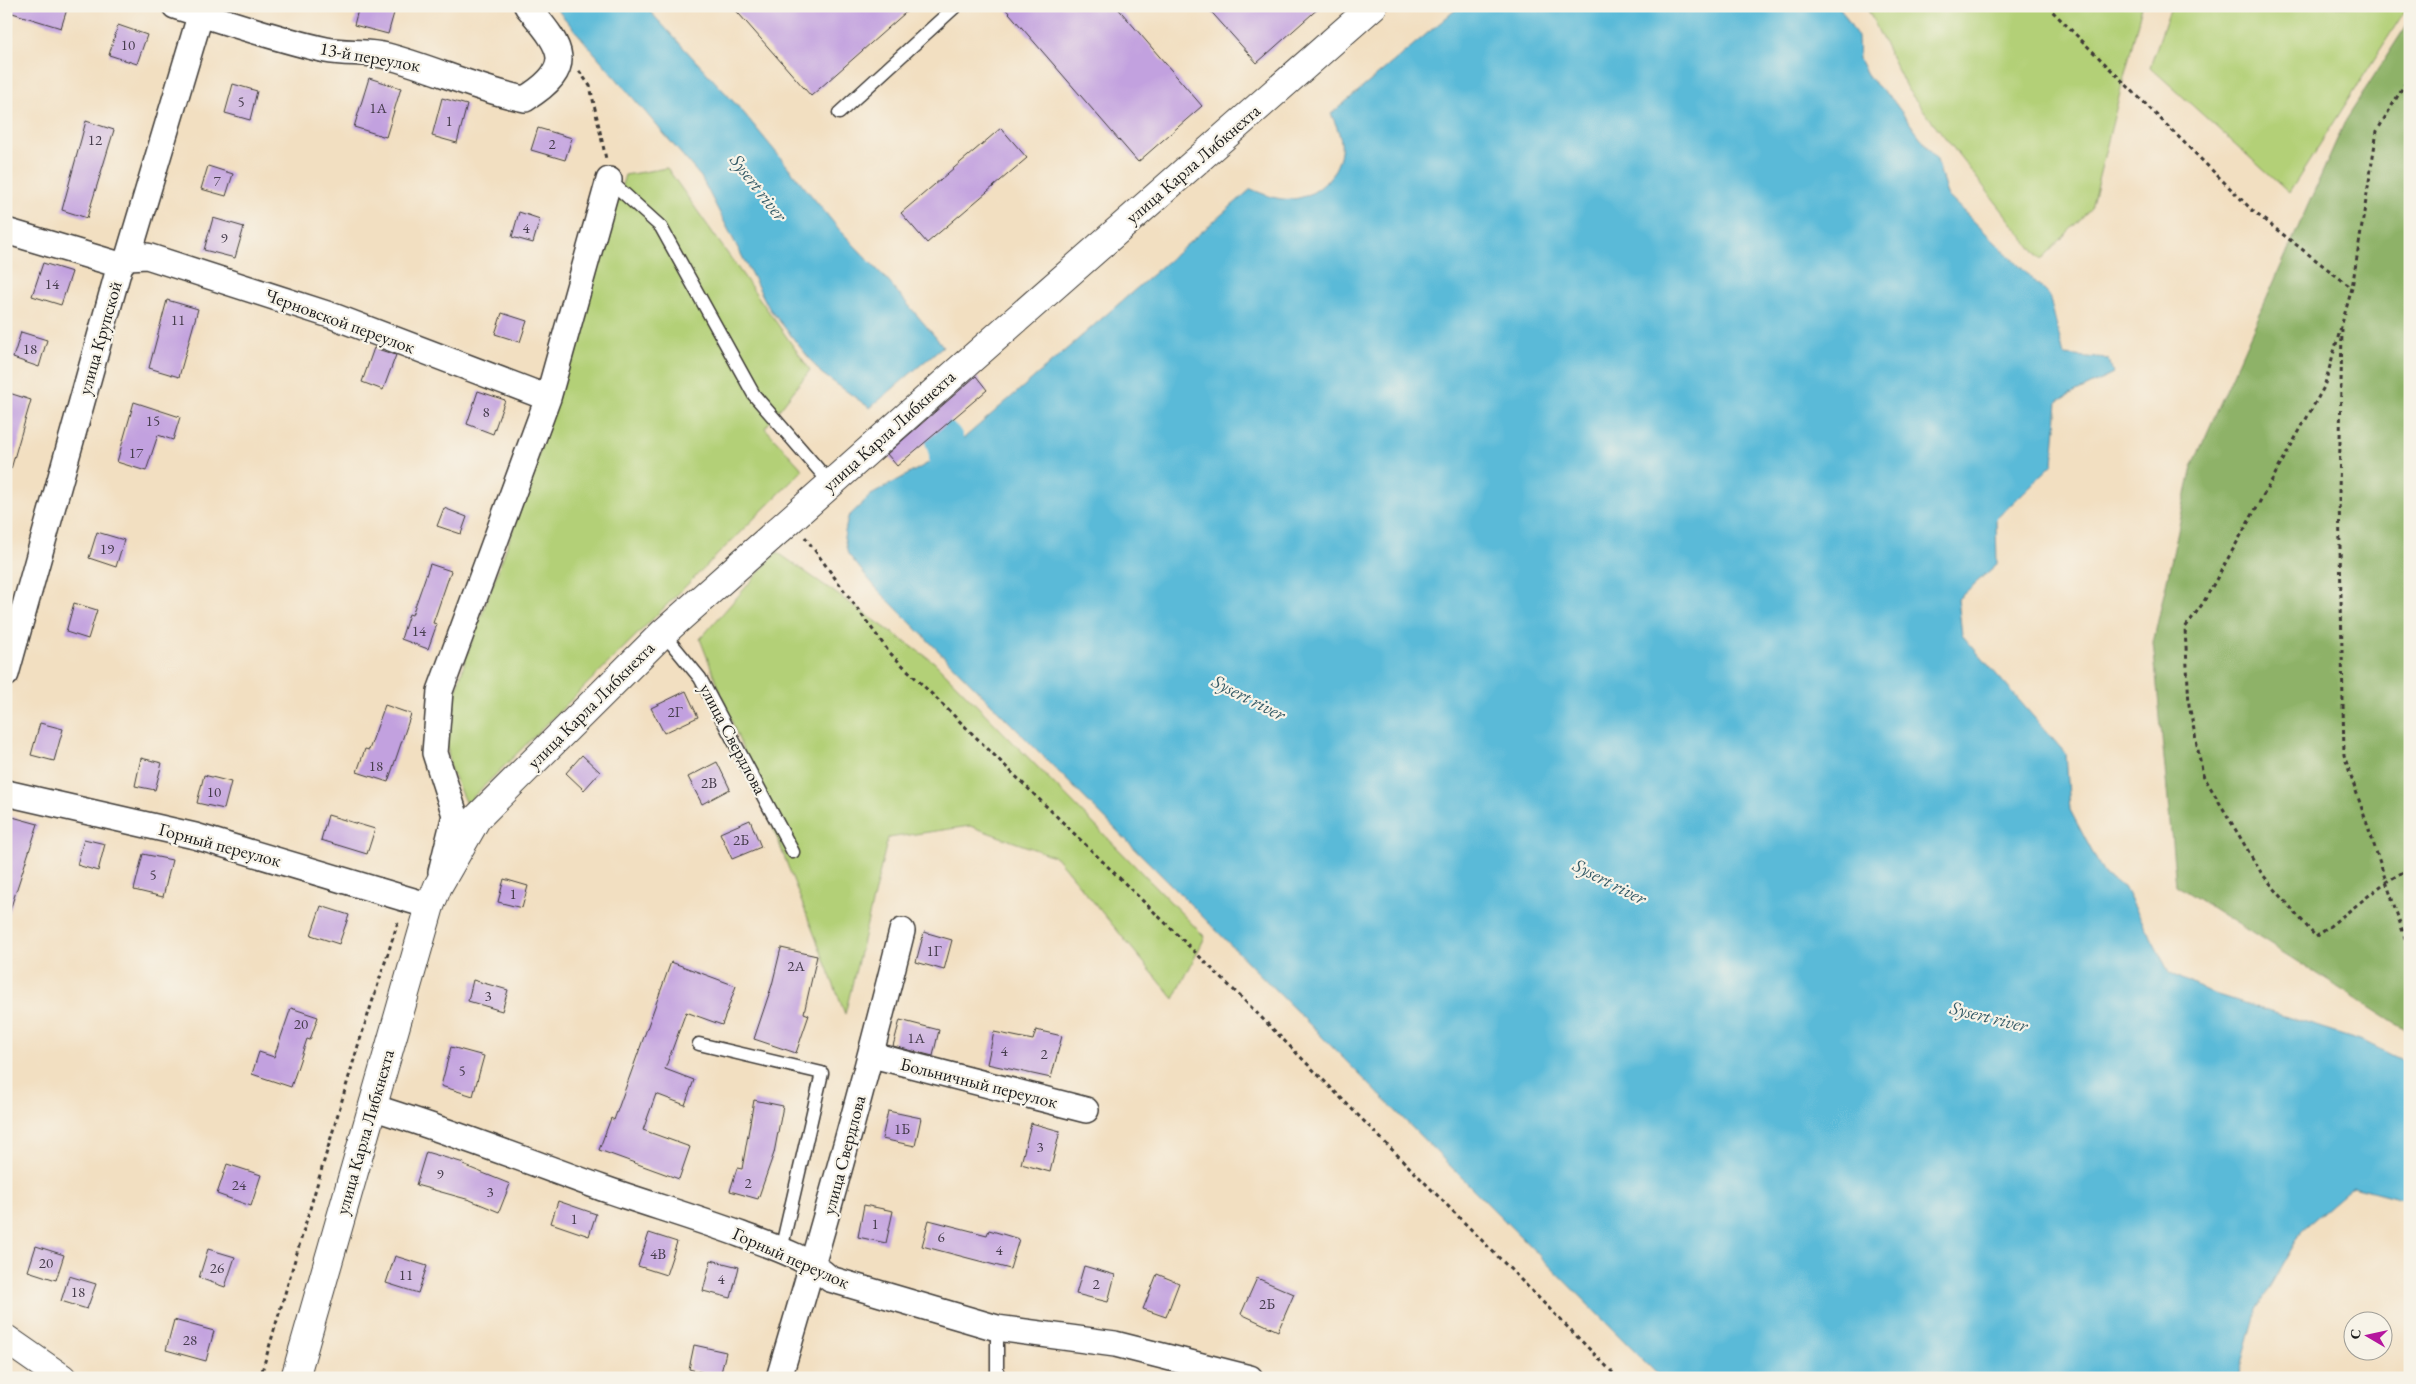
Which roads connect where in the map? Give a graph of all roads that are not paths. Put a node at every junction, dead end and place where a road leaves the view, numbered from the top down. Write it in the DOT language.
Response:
graph roads {
  1 [pos="175,6"];
  2 [pos="527,6"];
  3 [pos="956,6"];
  4 [pos="1373,6"];
  5 [pos="202,10"];
  6 [pos="839,112"];
  7 [pos="609,180"];
  8 [pos="6,231"];
  9 [pos="124,261"];
  10 [pos="548,398"];
  11 [pos="831,484"];
  12 [pos="663,633"];
  13 [pos="6,674"];
  14 [pos="6,793"];
  15 [pos="793,852"];
  16 [pos="425,897"];
  17 [pos="902,931"];
  18 [pos="698,1044"];
  19 [pos="872,1055"];
  20 [pos="372,1107"];
  21 [pos="1086,1110"];
  22 [pos="781,1250"];
  23 [pos="814,1264"];
  24 [pos="997,1328"];
  25 [pos="6,1339"];
  26 [pos="62,1378"];
  27 [pos="294,1378"];
  28 [pos="779,1378"];
  29 [pos="997,1378"];
  30 [pos="1250,1378"];
  1 -- 5 [label="street, 13-й переулок"];
  2 -- 5 [label="street, 13-й переулок"];
  3 -- 6 [label="lane"];
  4 -- 11 [label="street, улица Карла Либкнехта"];
  5 -- 9 [label="street, улица Крупской"];
  7 -- 10 [label="street, улица Карла Либкнехта"];
  7 -- 11 [label="lane"];
  8 -- 9 [label="street, Черновской переулок"];
  9 -- 10 [label="street, Черновской переулок"];
  9 -- 13 [label="street, улица Крупской"];
  10 -- 16 [label="street, улица Карла Либкнехта"];
  11 -- 12 [label="street, улица Карла Либкнехта"];
  12 -- 15 [label="lane, улица Свердлова"];
  12 -- 16 [label="street, улица Карла Либкнехта"];
  14 -- 16 [label="street, Горный переулок"];
  16 -- 20 [label="street, улица Карла Либкнехта"];
  17 -- 19 [label="street, улица Свердлова"];
  18 -- 22 [label="lane"];
  19 -- 21 [label="street, Больничный переулок"];
  19 -- 23 [label="street, улица Свердлова"];
  20 -- 22 [label="street, Горный переулок"];
  20 -- 27 [label="street, улица Карла Либкнехта"];
  22 -- 23 [label="street, Горный переулок"];
  23 -- 24 [label="street, Горный переулок"];
  23 -- 28 [label="street, улица Свердлова"];
  24 -- 29 [label="lane"];
  24 -- 30 [label="street, Горный переулок"];
  25 -- 26 [label="street"];
}
